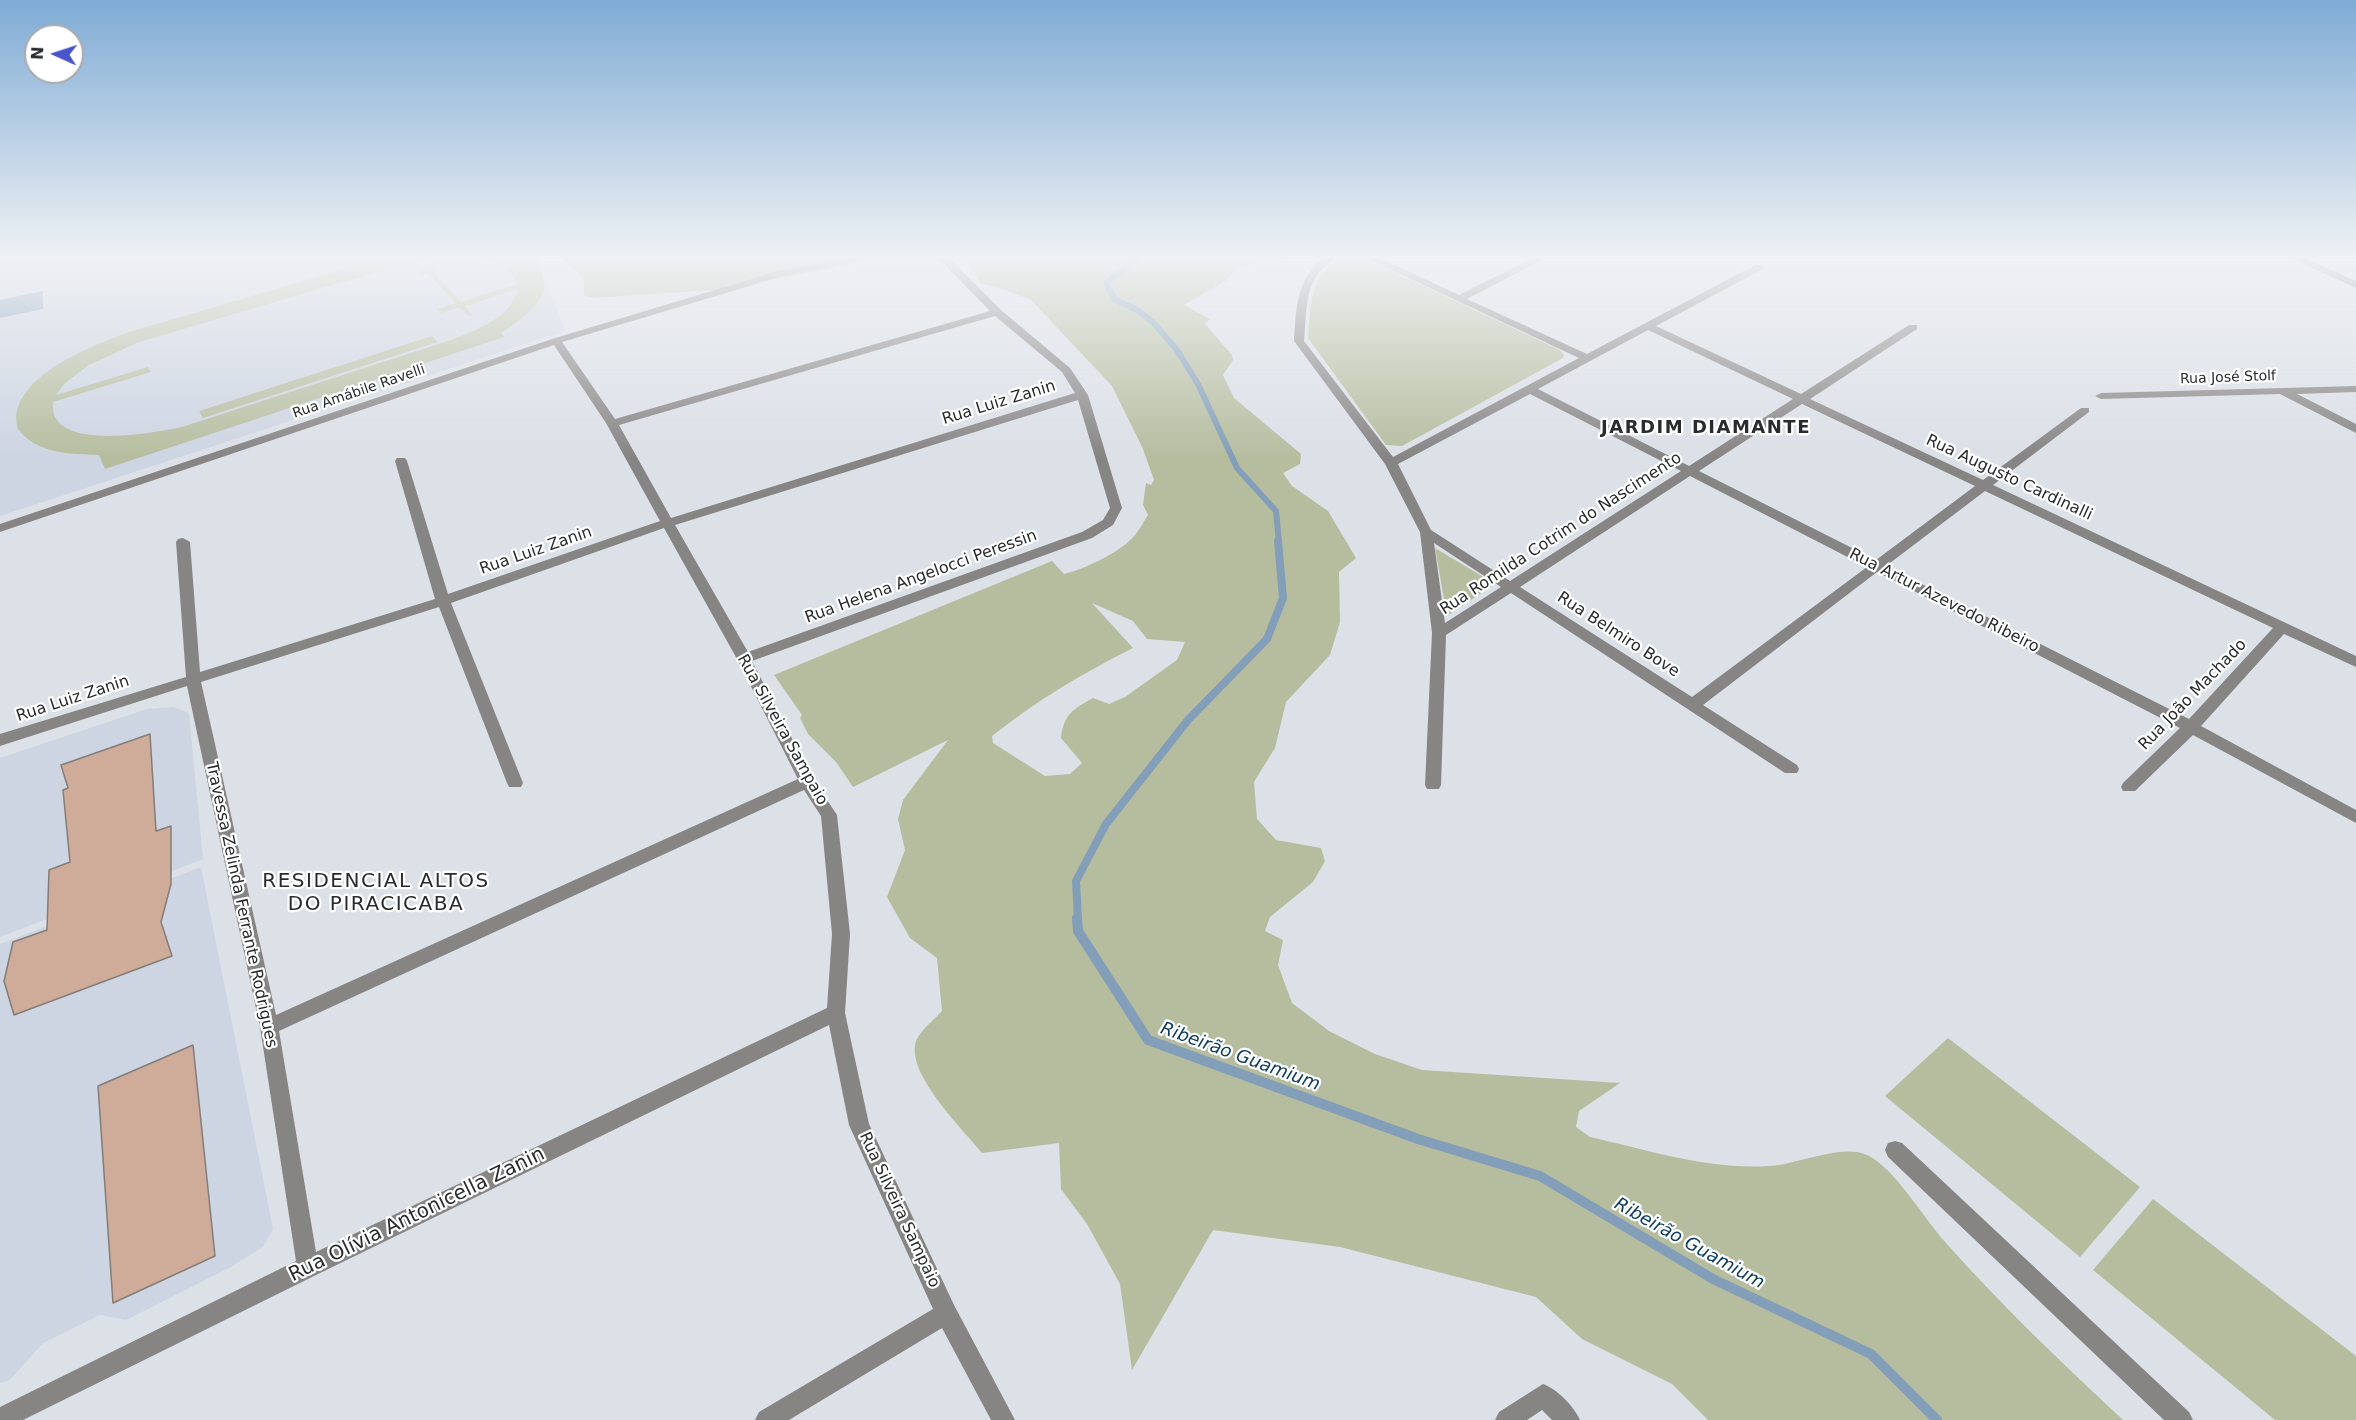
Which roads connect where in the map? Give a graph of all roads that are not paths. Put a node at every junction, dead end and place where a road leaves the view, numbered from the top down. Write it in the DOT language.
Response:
graph roads {
  1 [pos="612,324"];
  2 [pos="955,324"];
  3 [pos="1012,324"];
  4 [pos="1301,324"];
  5 [pos="1513,324"];
  6 [pos="1650,324"];
  7 [pos="1647,326"];
  8 [pos="1913,327"];
  9 [pos="556,341"];
  10 [pos="1587,358"];
  11 [pos="1529,389"];
  12 [pos="2356,389"];
  13 [pos="2282,391"];
  14 [pos="1082,395"];
  15 [pos="2101,396"];
  16 [pos="1802,399"];
  17 [pos="2085,410"];
  18 [pos="612,423"];
  19 [pos="2356,429"];
  20 [pos="401,461"];
  21 [pos="1391,463"];
  22 [pos="1690,471"];
  23 [pos="1984,486"];
  24 [pos="667,523"];
  25 [pos="0,528"];
  26 [pos="1426,532"];
  27 [pos="183,542"];
  28 [pos="1876,566"];
  29 [pos="1510,586"];
  30 [pos="443,601"];
  31 [pos="2282,627"];
  32 [pos="1439,633"];
  33 [pos="744,659"];
  34 [pos="2356,662"];
  35 [pos="192,679"];
  36 [pos="1692,705"];
  37 [pos="2191,727"];
  38 [pos="0,740"];
  39 [pos="1791,769"];
  40 [pos="807,782"];
  41 [pos="515,783"];
  42 [pos="1433,785"];
  43 [pos="2129,787"];
  44 [pos="2356,817"];
  45 [pos="836,1013"];
  46 [pos="269,1027"];
  47 [pos="1894,1150"];
  48 [pos="308,1267"];
  49 [pos="946,1313"];
  50 [pos="0,1419"];
  51 [pos="767,1420"];
  52 [pos="1003,1420"];
  53 [pos="1507,1420"];
  54 [pos="1568,1420"];
  55 [pos="2181,1420"];
  1 -- 9 [label="street, Rua Amábile Ravelli"];
  2 -- 18 [label="street"];
  3 -- 14 [label="street"];
  4 -- 21 [label="street"];
  5 -- 10 [label="street"];
  6 -- 7 [label="street"];
  7 -- 10 [label="street"];
  7 -- 16 [label="street, Rua Augusto Cardinalli"];
  8 -- 16 [label="street, Rua Romilda Cotrim do Nascimento"];
  9 -- 18 [label="street, Rua Silveira Sampaio"];
  9 -- 25 [label="street, Rua Amábile Ravelli"];
  10 -- 11 [label="street"];
  11 -- 21 [label="street"];
  11 -- 22 [label="street, Rua Artur Azevedo Ribeiro"];
  12 -- 13 [label="street, Rua José Stolf"];
  13 -- 15 [label="street, Rua José Stolf"];
  13 -- 19 [label="street"];
  14 -- 24 [label="street, Rua Luiz Zanin"];
  14 -- 33 [label="street, Rua Helena Angelocci Peressin"];
  16 -- 22 [label="street, Rua Romilda Cotrim do Nascimento"];
  16 -- 23 [label="street, Rua Augusto Cardinalli"];
  17 -- 23 [label="street"];
  18 -- 24 [label="street, Rua Silveira Sampaio"];
  20 -- 30 [label="street"];
  21 -- 26 [label="street"];
  22 -- 28 [label="street, Rua Artur Azevedo Ribeiro"];
  22 -- 29 [label="street, Rua Romilda Cotrim do Nascimento"];
  23 -- 28 [label="street"];
  23 -- 31 [label="street, Rua Augusto Cardinalli"];
  24 -- 30 [label="street, Rua Luiz Zanin"];
  24 -- 33 [label="street, Rua Silveira Sampaio"];
  26 -- 29 [label="street, Rua Belmiro Bove"];
  26 -- 32 [label="street"];
  27 -- 35 [label="street, Travessa Zelinda Ferrante Rodrigues"];
  28 -- 36 [label="street"];
  28 -- 37 [label="street, Rua Artur Azevedo Ribeiro"];
  29 -- 32 [label="street, Rua Romilda Cotrim do Nascimento"];
  29 -- 36 [label="street, Rua Belmiro Bove"];
  30 -- 35 [label="street, Rua Luiz Zanin"];
  30 -- 41 [label="street"];
  31 -- 34 [label="street, Rua Augusto Cardinalli"];
  31 -- 37 [label="street, Rua João Machado"];
  32 -- 42 [label="street"];
  33 -- 40 [label="street, Rua Silveira Sampaio"];
  35 -- 38 [label="street, Rua Luiz Zanin"];
  35 -- 46 [label="street, Travessa Zelinda Ferrante Rodrigues"];
  36 -- 39 [label="street, Rua Belmiro Bove"];
  37 -- 43 [label="street, Rua João Machado"];
  37 -- 44 [label="street, Rua Artur Azevedo Ribeiro"];
  40 -- 45 [label="street, Rua Silveira Sampaio"];
  40 -- 46 [label="street"];
  45 -- 48 [label="street, Rua Olívia Antonicella Zanin"];
  45 -- 49 [label="street, Rua Silveira Sampaio"];
  46 -- 48 [label="street, Travessa Zelinda Ferrante Rodrigues"];
  47 -- 55 [label="street"];
  48 -- 50 [label="street, Rua Olívia Antonicella Zanin"];
  49 -- 51 [label="street"];
  49 -- 52 [label="street, Rua Silveira Sampaio"];
  53 -- 54 [label="street"];
}
